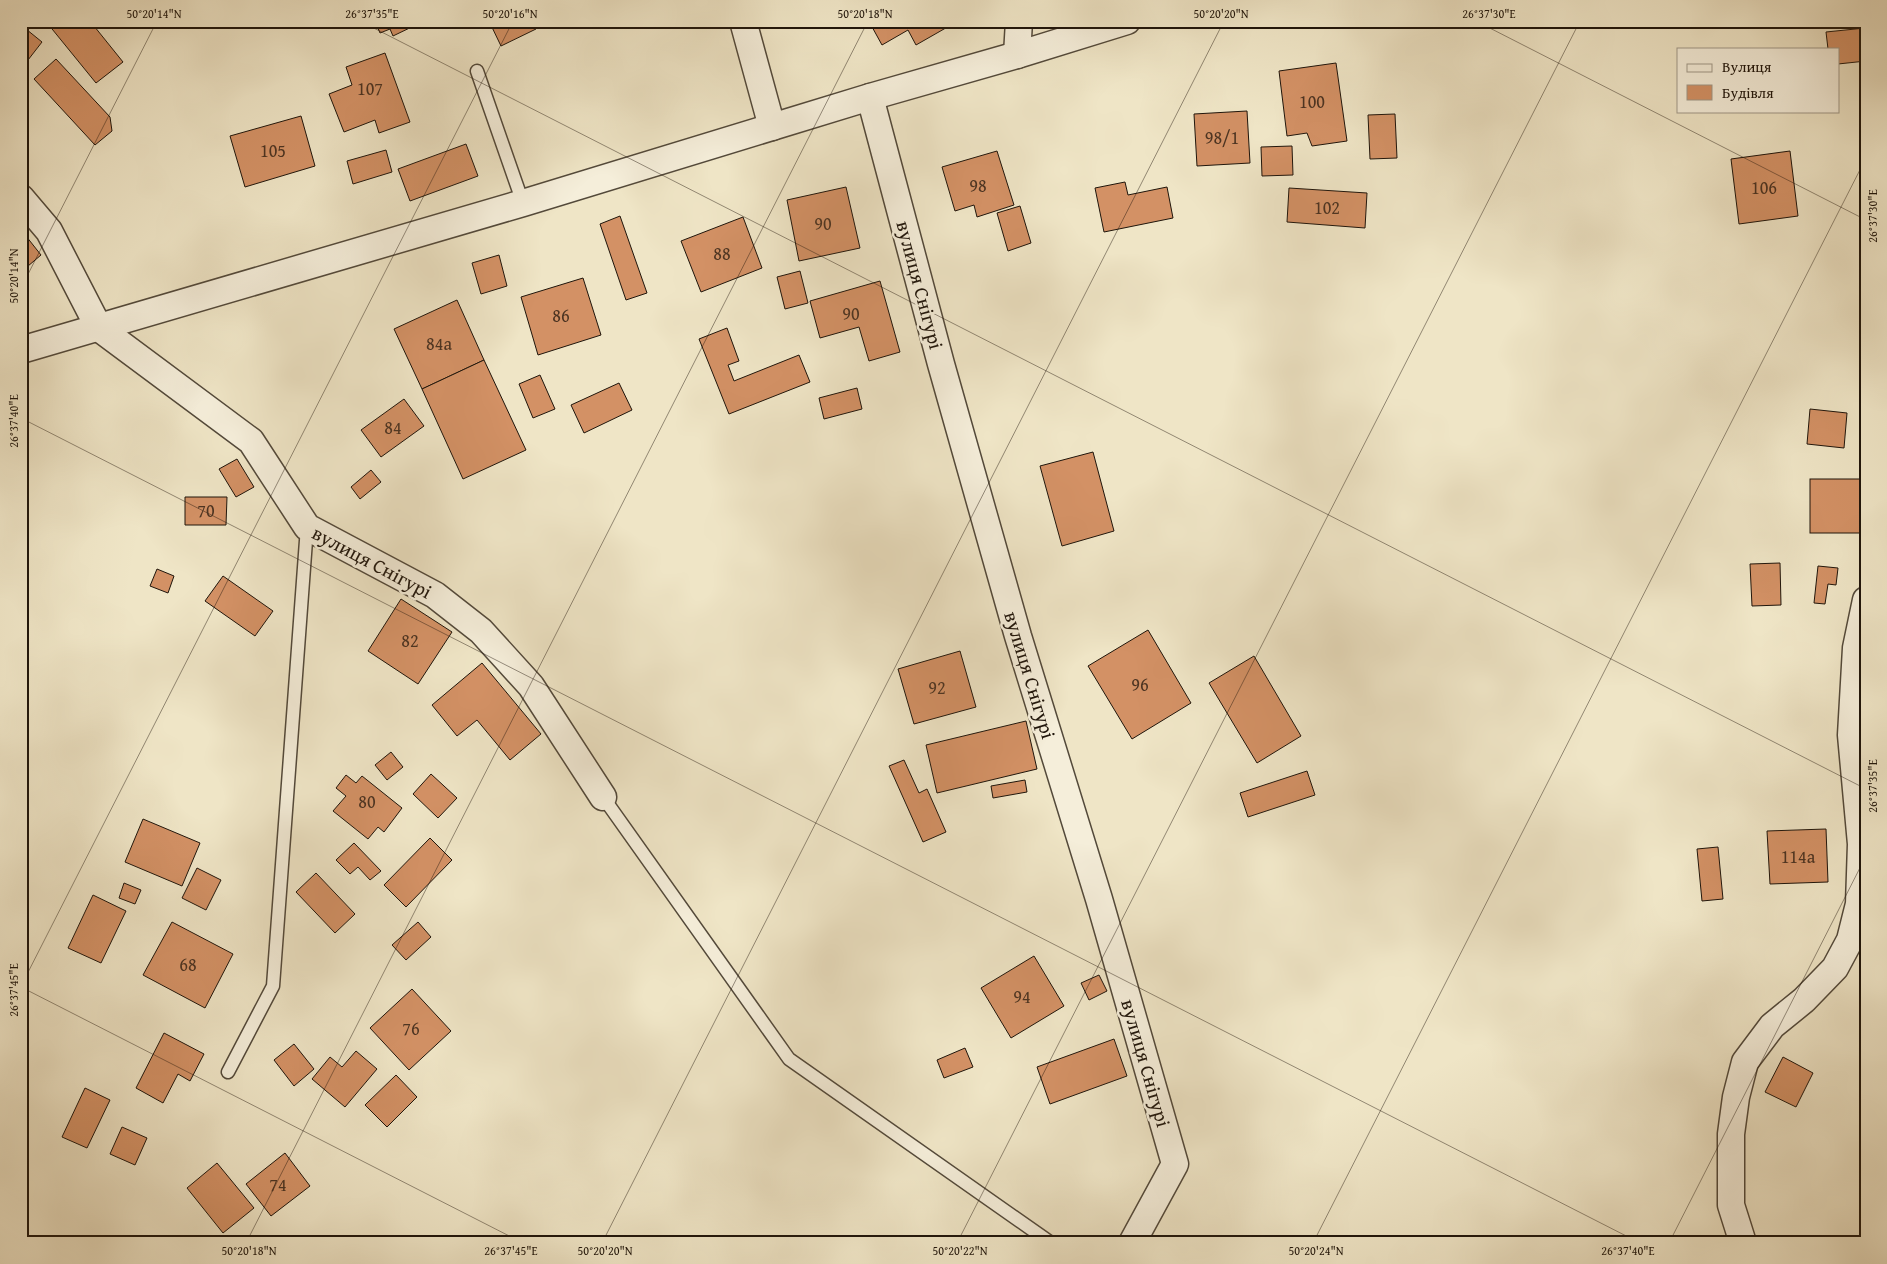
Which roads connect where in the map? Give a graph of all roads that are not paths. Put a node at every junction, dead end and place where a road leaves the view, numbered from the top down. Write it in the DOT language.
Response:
graph roads {
  1 [pos="743,21"];
  2 [pos="1019,21"];
  3 [pos="1126,21"];
  4 [pos="1017,55"];
  5 [pos="477,71"];
  6 [pos="870,97"];
  7 [pos="772,127"];
  8 [pos="21,198"];
  9 [pos="523,203"];
  10 [pos="99,328"];
  11 [pos="21,350"];
  12 [pos="307,528"];
  13 [pos="1866,600"];
  14 [pos="603,797"];
  15 [pos="228,1072"];
  16 [pos="1051,1243"];
  17 [pos="1132,1243"];
  18 [pos="1743,1243"];
  1 -- 7 [label="street"];
  2 -- 4 [label="street"];
  3 -- 4 [label="street"];
  4 -- 6 [label="street"];
  5 -- 9 [label="lane"];
  6 -- 7 [label="street"];
  6 -- 17 [label="street, вулиця Снігурі"];
  7 -- 9 [label="street"];
  8 -- 10 [label="street, вулиця Снігурі"];
  9 -- 10 [label="street"];
  10 -- 11 [label="street"];
  10 -- 12 [label="street, вулиця Снігурі"];
  12 -- 14 [label="street, вулиця Снігурі"];
  12 -- 15 [label="lane"];
  13 -- 18 [label="street"];
  14 -- 16 [label="lane"];
}
